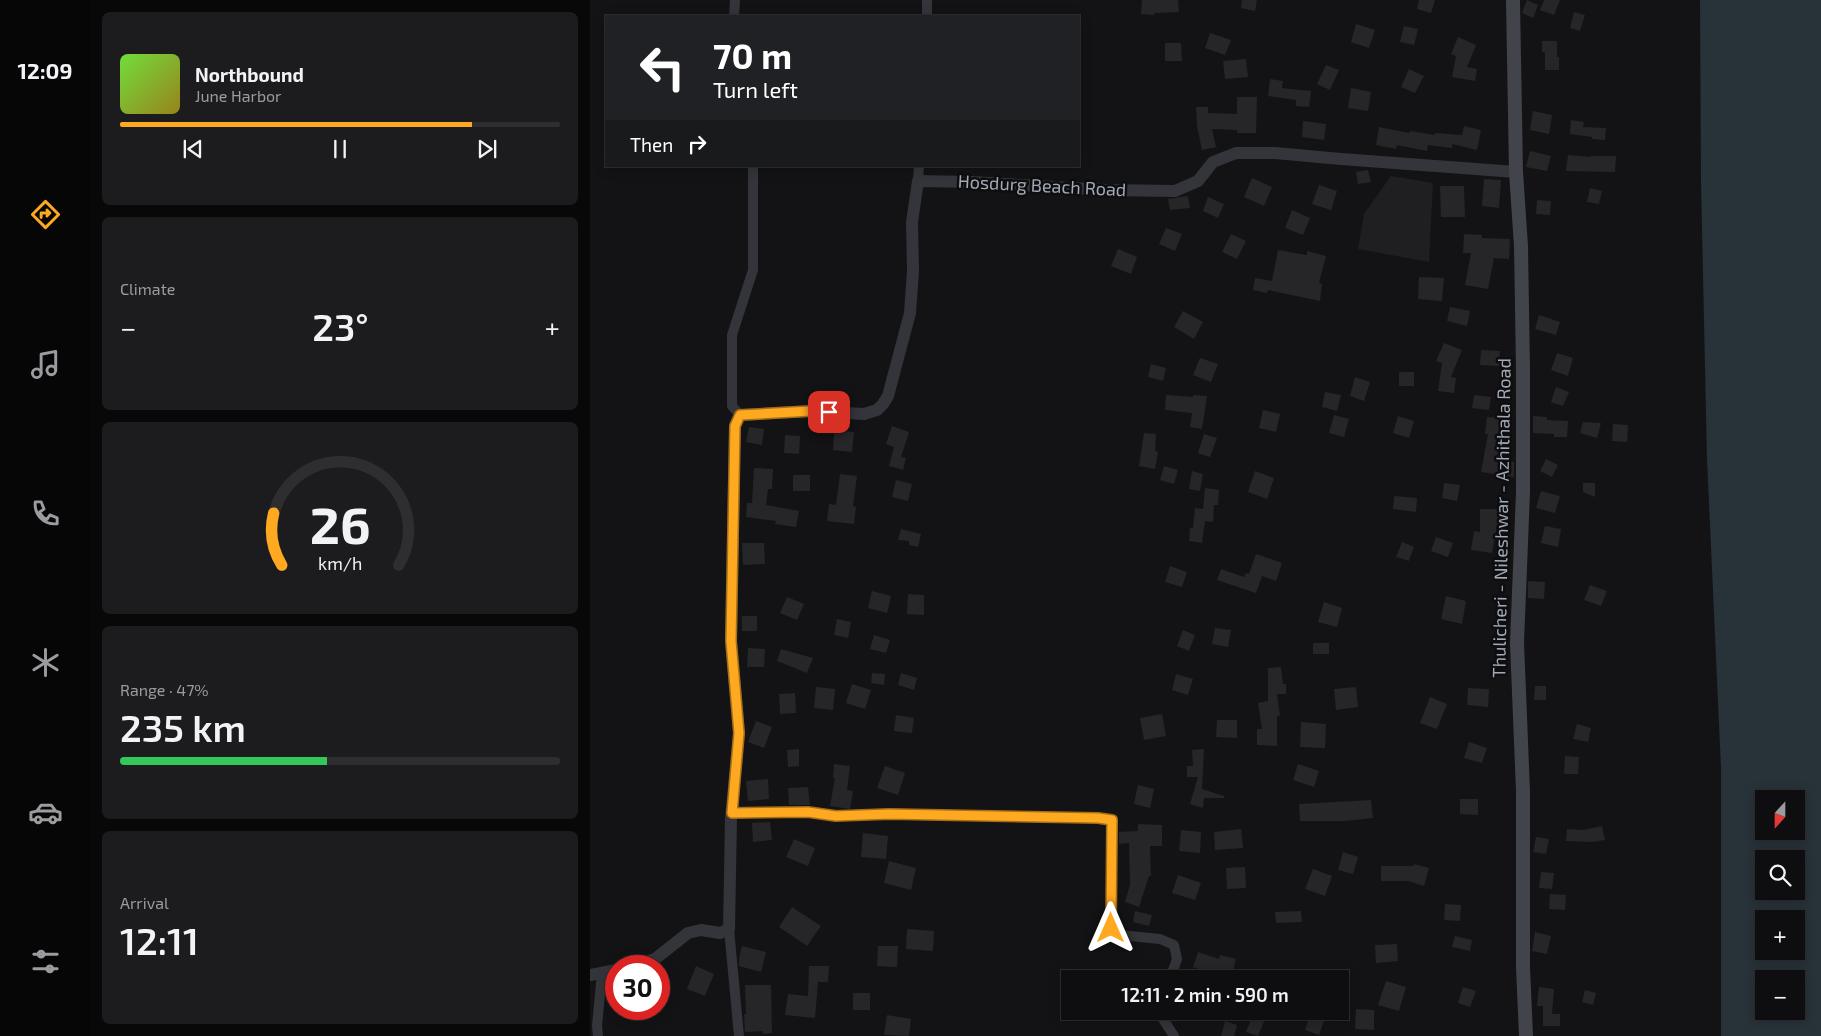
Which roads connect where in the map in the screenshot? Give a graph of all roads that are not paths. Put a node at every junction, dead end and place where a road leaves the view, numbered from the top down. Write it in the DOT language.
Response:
graph roads {
  1 [pos="735,0"];
  2 [pos="927,0"];
  3 [pos="1513,0"];
  4 [pos="734,15"];
  5 [pos="927,15"];
  6 [pos="753,167"];
  7 [pos="919,167"];
  8 [pos="1516,172"];
  9 [pos="918,181"];
  10 [pos="740,415"];
  11 [pos="732,813"];
  12 [pos="729,929"];
  13 [pos="660,955"];
  14 [pos="1173,970"];
  15 [pos="596,974"];
  16 [pos="1164,1020"];
  17 [pos="598,1036"];
  18 [pos="739,1036"];
  19 [pos="1174,1036"];
  20 [pos="1526,1036"];
  1 -- 4 [label="street"];
  2 -- 5 [label="street"];
  3 -- 8 [label="main road, Thulicheri - Nileshwar - Azhithala Road"];
  6 -- 10 [label="street"];
  7 -- 9 [label="street"];
  8 -- 9 [label="street, Hosdurg Beach Road"];
  8 -- 20 [label="main road, Thulicheri - Nileshwar - Azhithala Road"];
  9 -- 10 [label="street"];
  10 -- 11 [label="street"];
  11 -- 12 [label="street"];
  11 -- 14 [label="street"];
  12 -- 13 [label="street"];
  12 -- 18 [label="street"];
  15 -- 17 [label="street"];
  16 -- 19 [label="street"];
}
